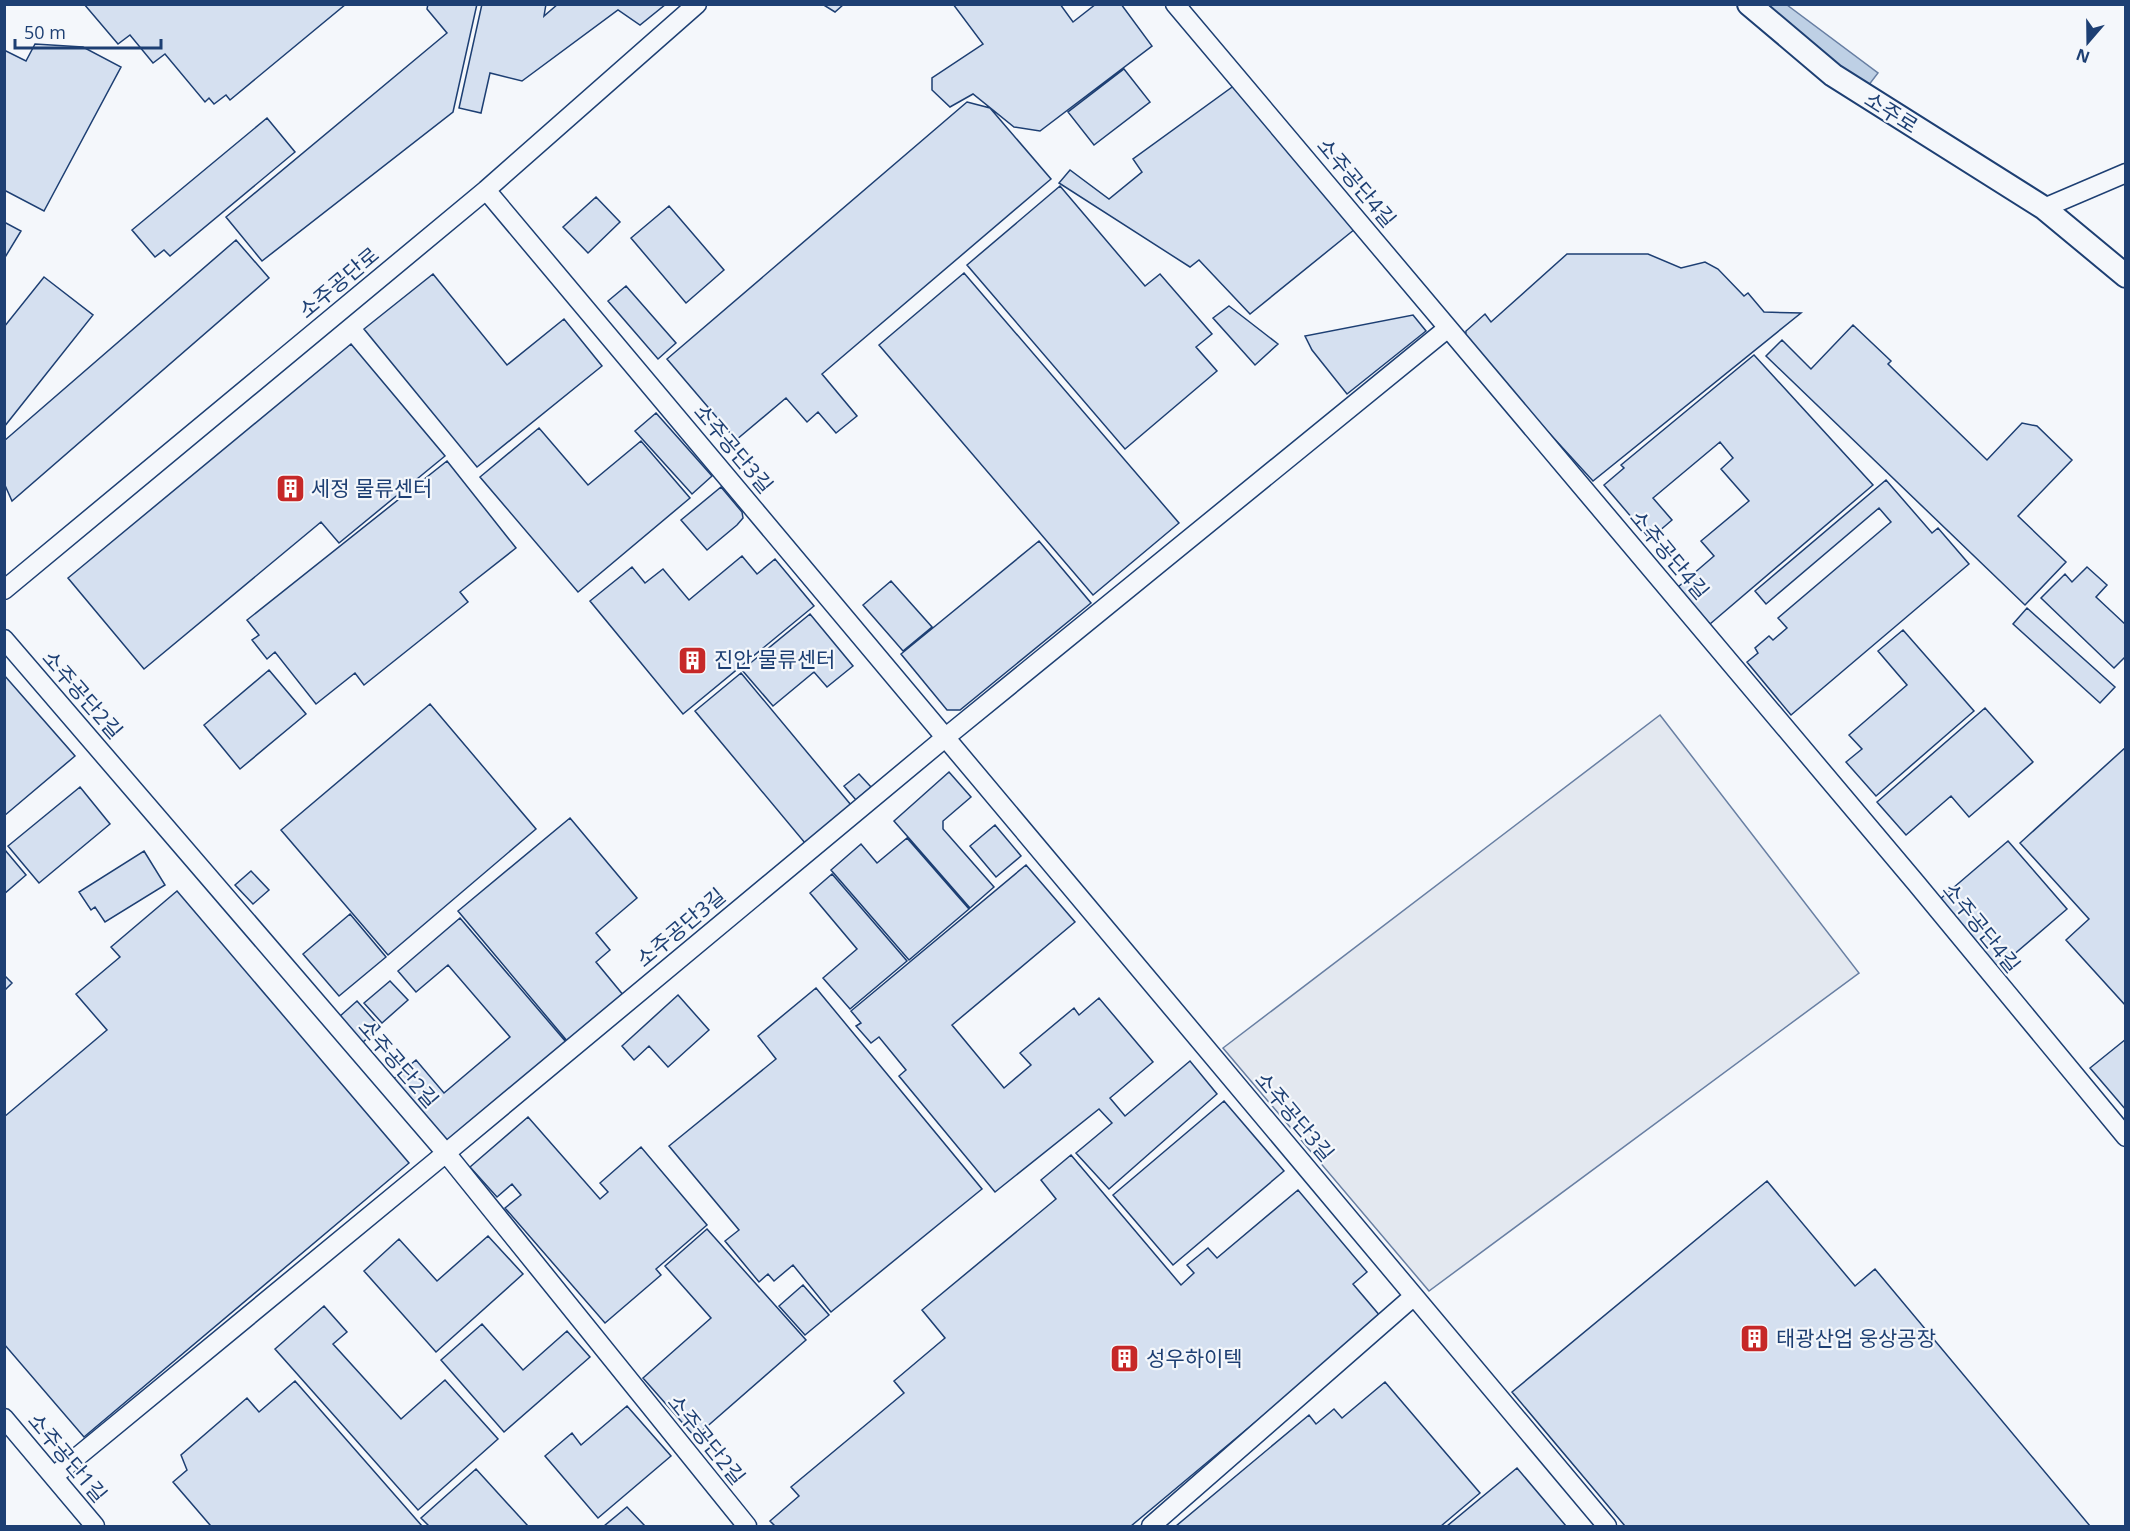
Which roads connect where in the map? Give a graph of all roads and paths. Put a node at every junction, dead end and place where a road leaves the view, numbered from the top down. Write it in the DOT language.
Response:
graph roads {
  1 [pos="697,4"];
  2 [pos="1175,4"];
  3 [pos="1749,4"];
  4 [pos="2126,173"];
  5 [pos="486,190"];
  6 [pos="2044,208"];
  7 [pos="2126,276"];
  8 [pos="1448,328"];
  9 [pos="4,590"];
  10 [pos="4,639"];
  11 [pos="946,737"];
  12 [pos="2126,1137"];
  13 [pos="446,1153"];
  14 [pos="1414,1296"];
  15 [pos="4,1418"];
  16 [pos="54,1476"];
  17 [pos="95,1527"];
  18 [pos="747,1527"];
  19 [pos="1151,1527"];
  20 [pos="1607,1527"];
  1 -- 5 [label="street, 소주공단로"];
  2 -- 8 [label="street, 소주공단4길"];
  3 -- 6 [label="street, 소주로"];
  4 -- 6 [label="street"];
  5 -- 9 [label="street, 소주공단로"];
  5 -- 11 [label="street, 소주공단3길"];
  6 -- 7 [label="street, 소주로"];
  8 -- 11 [label="street"];
  8 -- 12 [label="street, 소주공단4길"];
  10 -- 13 [label="street, 소주공단2길"];
  11 -- 13 [label="street, 소주공단3길"];
  11 -- 14 [label="street, 소주공단3길"];
  13 -- 16 [label="street, 소주공단3길"];
  13 -- 18 [label="street, 소주공단2길"];
  14 -- 19 [label="street"];
  14 -- 20 [label="street, 소주공단3길"];
  15 -- 16 [label="street, 소주공단1길"];
  16 -- 17 [label="street, 소주공단1길"];
}
